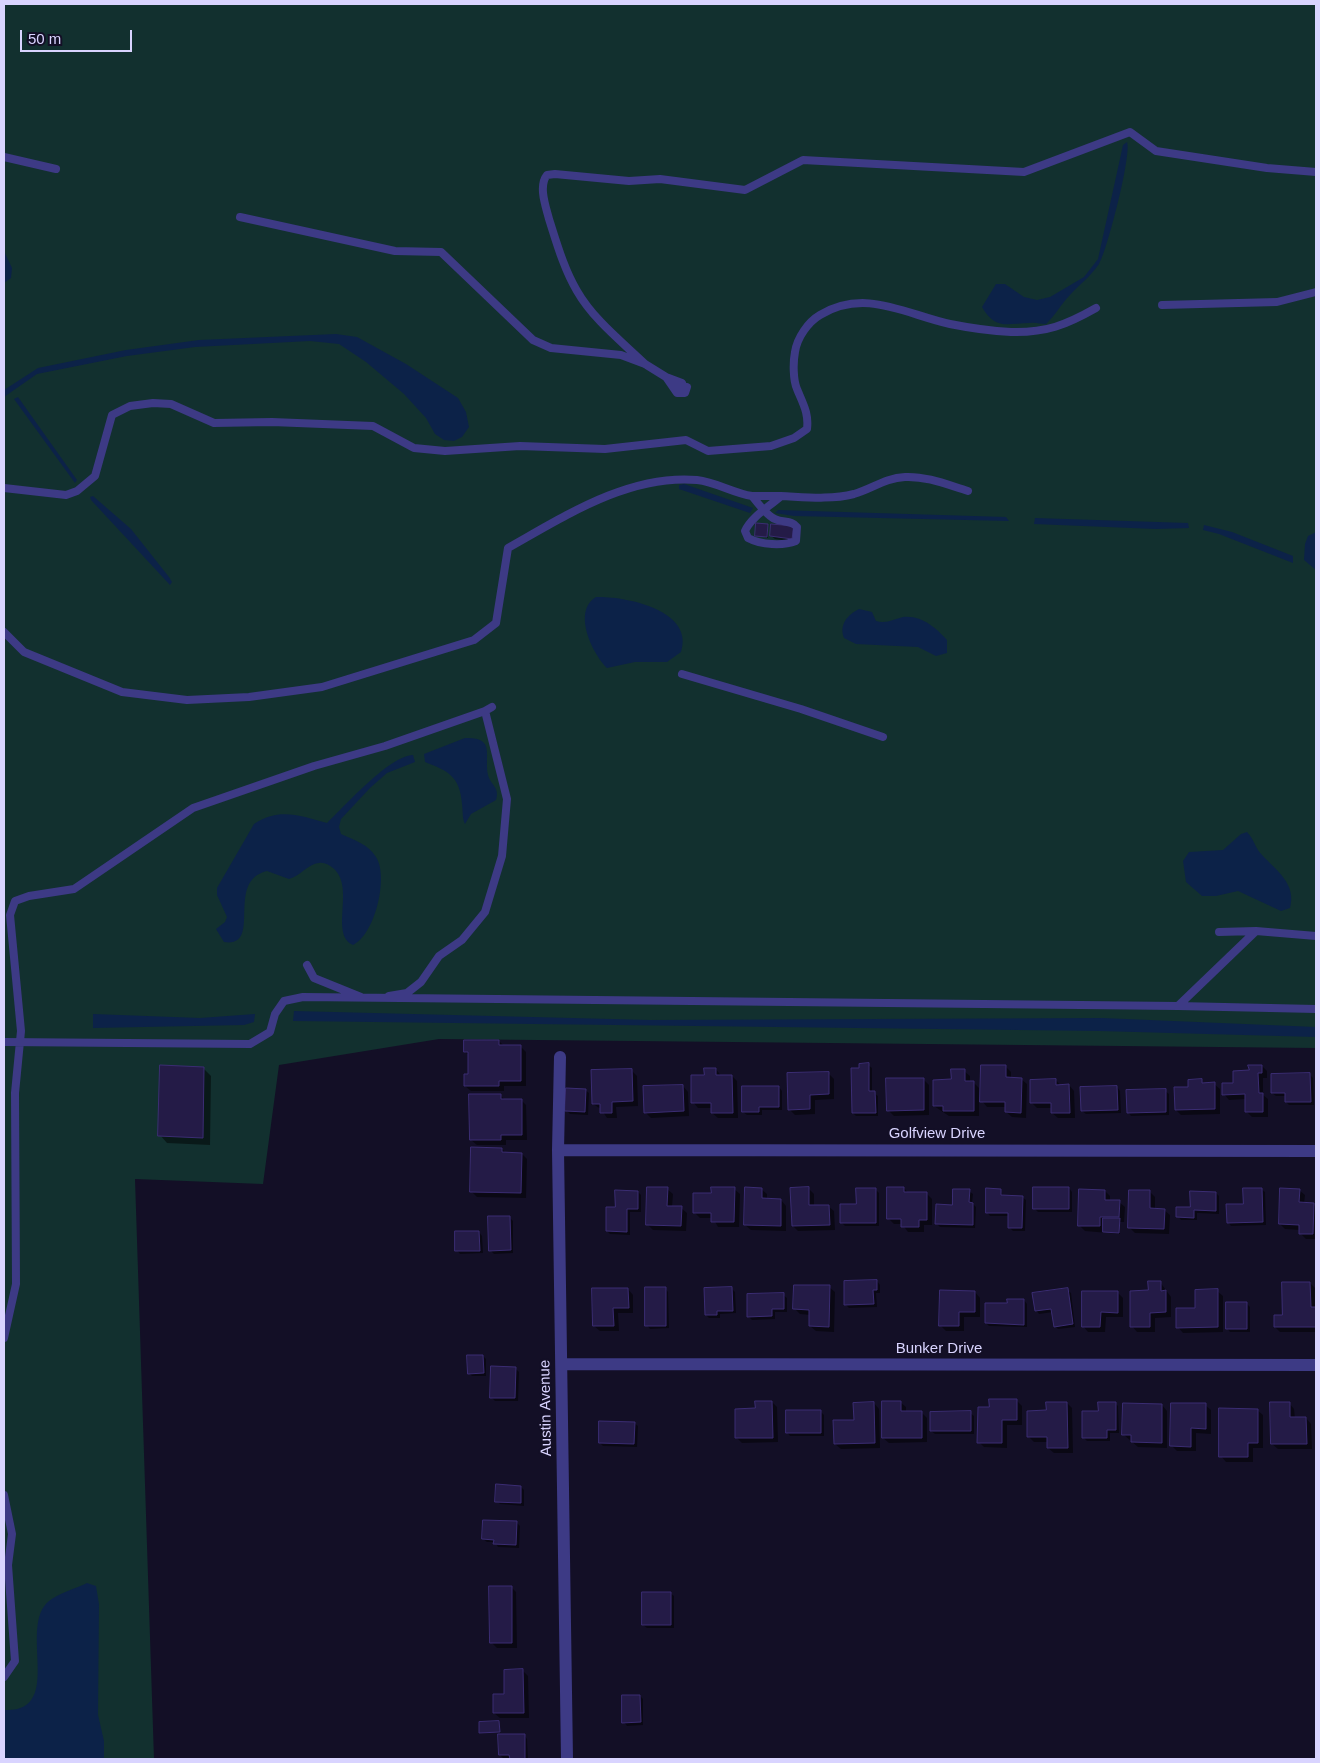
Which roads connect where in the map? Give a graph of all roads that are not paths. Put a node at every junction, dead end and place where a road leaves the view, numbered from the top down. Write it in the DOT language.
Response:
graph roads {
  1 [pos="4,157"];
  2 [pos="56,169"];
  3 [pos="1316,172"];
  4 [pos="240,217"];
  5 [pos="1316,292"];
  6 [pos="1162,305"];
  7 [pos="1096,308"];
  8 [pos="645,364"];
  9 [pos="666,377"];
  10 [pos="4,488"];
  11 [pos="968,491"];
  12 [pos="752,496"];
  13 [pos="781,496"];
  14 [pos="765,510"];
  15 [pos="4,632"];
  16 [pos="682,674"];
  17 [pos="884,737"];
  18 [pos="1256,931"];
  19 [pos="1219,932"];
  20 [pos="1316,936"];
  21 [pos="307,965"];
  22 [pos="366,999"];
  23 [pos="1178,1006"];
  24 [pos="1316,1009"];
  25 [pos="4,1042"];
  26 [pos="20,1042"];
  27 [pos="560,1057"];
  28 [pos="558,1150"];
  29 [pos="1316,1151"];
  30 [pos="4,1338"];
  31 [pos="562,1364"];
  32 [pos="1316,1365"];
  33 [pos="4,1495"];
  34 [pos="4,1677"];
  35 [pos="567,1759"];
  1 -- 2 [label="lane"];
  3 -- 8 [label="lane"];
  4 -- 8 [label="lane"];
  5 -- 6 [label="lane"];
  7 -- 10 [label="lane"];
  8 -- 9 [label="lane"];
  11 -- 13 [label="lane"];
  12 -- 13 [label="lane"];
  12 -- 14 [label="lane"];
  12 -- 15 [label="lane"];
  13 -- 14 [label="lane"];
  14 -- 14 [label="lane"];
  16 -- 17 [label="lane"];
  18 -- 19 [label="lane"];
  18 -- 20 [label="lane"];
  18 -- 23 [label="lane"];
  21 -- 22 [label="lane"];
  22 -- 23 [label="lane"];
  22 -- 26 [label="lane"];
  22 -- 26 [label="lane"];
  23 -- 24 [label="lane"];
  25 -- 26 [label="lane"];
  26 -- 30 [label="lane"];
  27 -- 28 [label="street, Austin Avenue"];
  28 -- 29 [label="street, Golfview Drive"];
  28 -- 31 [label="street, Austin Avenue"];
  31 -- 32 [label="street, Bunker Drive"];
  31 -- 35 [label="street, Austin Avenue"];
  33 -- 34 [label="lane"];
}
